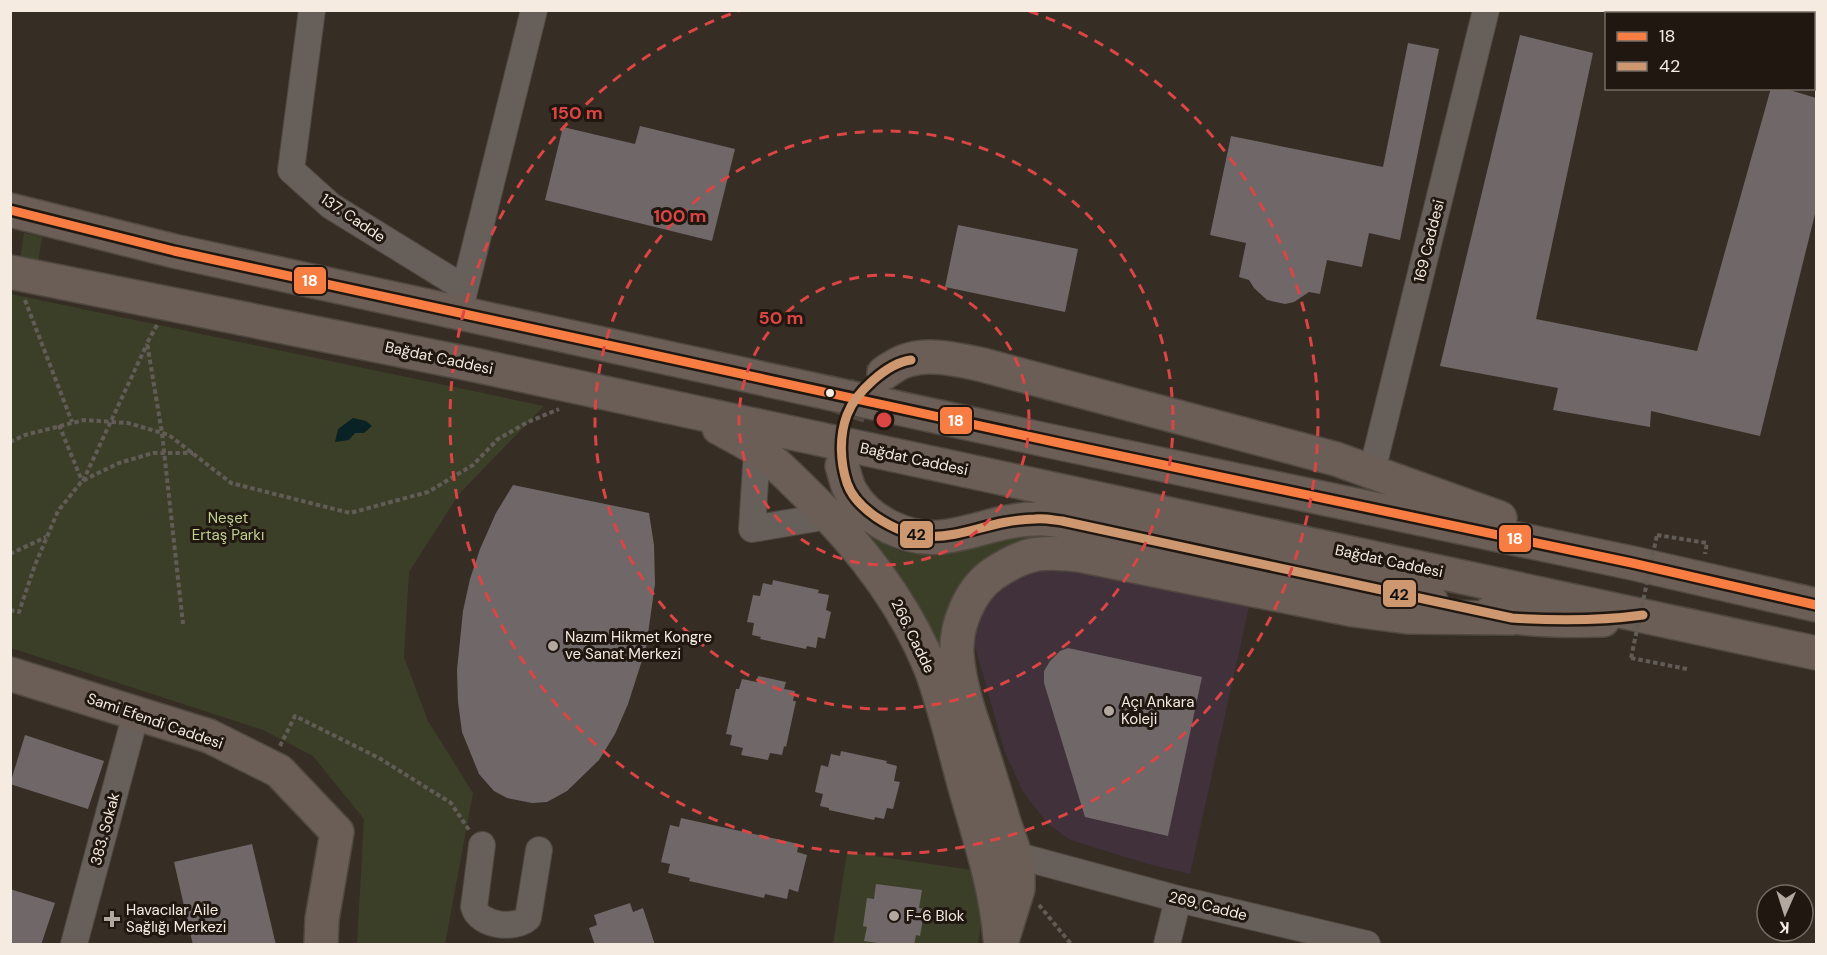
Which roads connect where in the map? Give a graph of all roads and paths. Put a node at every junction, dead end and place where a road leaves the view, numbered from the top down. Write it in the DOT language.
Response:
graph roads {
  1 [pos="312,10"];
  2 [pos="534,10"];
  3 [pos="1486,10"];
  4 [pos="1741,10"];
  5 [pos="1755,12"];
  6 [pos="10,210"];
  7 [pos="15,273"];
  8 [pos="461,300"];
  9 [pos="169,303"];
  10 [pos="147,343"];
  11 [pos="884,373"];
  12 [pos="598,392"];
  13 [pos="691,412"];
  14 [pos="72,422"];
  15 [pos="111,422"];
  16 [pos="59,425"];
  17 [pos="162,433"];
  18 [pos="10,442"];
  19 [pos="757,450"];
  20 [pos="163,453"];
  21 [pos="194,453"];
  22 [pos="842,466"];
  23 [pos="1372,471"];
  24 [pos="82,482"];
  25 [pos="829,516"];
  26 [pos="47,537"];
  27 [pos="1707,543"];
  28 [pos="10,554"];
  29 [pos="1632,563"];
  30 [pos="1816,605"];
  31 [pos="10,610"];
  32 [pos="1643,615"];
  33 [pos="1512,618"];
  34 [pos="183,624"];
  35 [pos="1816,653"];
  36 [pos="1687,669"];
  37 [pos="10,674"];
  38 [pos="136,713"];
  39 [pos="270,767"];
  40 [pos="477,840"];
  41 [pos="538,850"];
  42 [pos="1003,870"];
  43 [pos="1178,899"];
  44 [pos="1281,934"];
  45 [pos="74,945"];
  46 [pos="321,945"];
  47 [pos="1001,945"];
  48 [pos="1071,945"];
  49 [pos="1167,945"];
  50 [pos="1367,945"];
  1 -- 8 [label="street, 137. Cadde"];
  2 -- 8 [label="street"];
  3 -- 23 [label="street, 169 Caddesi"];
  4 -- 5 [label="street"];
  6 -- 8 [label="main road"];
  7 -- 9 [label="main road, Bağdat Caddesi"];
  7 -- 14 [label="path"];
  8 -- 29 [label="main road"];
  9 -- 10 [label="path"];
  9 -- 12 [label="main road, Bağdat Caddesi"];
  10 -- 15 [label="path"];
  10 -- 17 [label="path"];
  11 -- 23 [label="main road"];
  12 -- 13 [label="main road, Bağdat Caddesi"];
  12 -- 21 [label="path"];
  13 -- 19 [label="main road, 266. Cadde"];
  13 -- 32 [label="main road, Bağdat Caddesi"];
  14 -- 15 [label="path"];
  14 -- 16 [label="path"];
  15 -- 17 [label="path"];
  15 -- 24 [label="path"];
  16 -- 18 [label="path"];
  16 -- 24 [label="path"];
  17 -- 20 [label="path"];
  17 -- 21 [label="path"];
  19 -- 25 [label="main road, 266. Cadde"];
  19 -- 25 [label="street"];
  20 -- 21 [label="path"];
  20 -- 24 [label="path"];
  20 -- 34 [label="path"];
  22 -- 33 [label="main road"];
  23 -- 29 [label="main road"];
  24 -- 26 [label="path"];
  25 -- 42 [label="main road, 266. Cadde"];
  26 -- 28 [label="path"];
  26 -- 31 [label="path"];
  27 -- 36 [label="path, bridge"];
  29 -- 30 [label="main road"];
  32 -- 33 [label="main road"];
  32 -- 35 [label="main road, Bağdat Caddesi"];
  33 -- 42 [label="main road, 266. Cadde"];
  37 -- 38 [label="main road, Sami Efendi Caddesi"];
  38 -- 39 [label="main road, Sami Efendi Caddesi"];
  38 -- 45 [label="street, 383. Sokak"];
  39 -- 40 [label="path"];
  39 -- 46 [label="main road, Sami Efendi Caddesi"];
  40 -- 41 [label="street"];
  42 -- 43 [label="street, 269. Cadde"];
  42 -- 47 [label="main road, 266. Cadde"];
  42 -- 48 [label="path"];
  43 -- 44 [label="street, 269. Cadde"];
  43 -- 49 [label="street"];
  44 -- 50 [label="street, 269. Cadde"];
}
